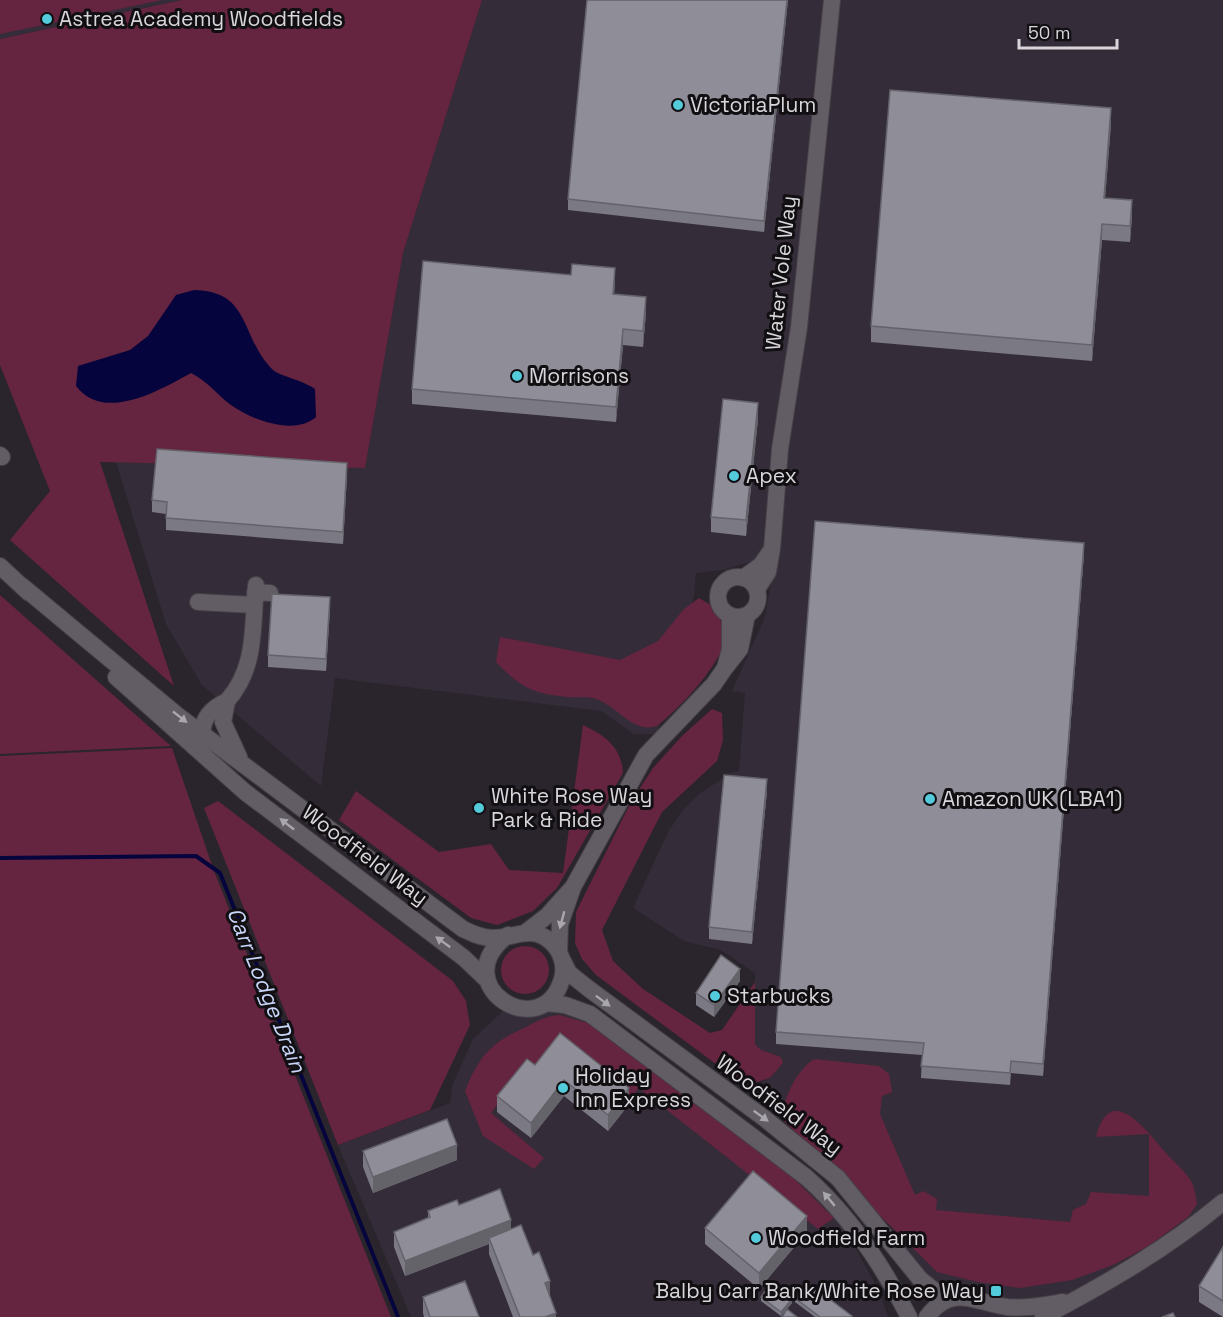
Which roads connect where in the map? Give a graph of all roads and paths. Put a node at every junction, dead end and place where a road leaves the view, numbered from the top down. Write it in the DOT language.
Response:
graph roads {
  1 [pos="832,0"];
  2 [pos="772,549"];
  3 [pos="0,566"];
  4 [pos="743,578"];
  5 [pos="22,586"];
  6 [pos="757,589"];
  7 [pos="198,602"];
  8 [pos="739,615"];
  9 [pos="227,701"];
  10 [pos="202,733"];
  11 [pos="241,761"];
  12 [pos="215,766"];
  13 [pos="573,887"];
  14 [pos="526,932"];
  15 [pos="508,935"];
  16 [pos="561,956"];
  17 [pos="487,980"];
  18 [pos="546,1003"];
  19 [pos="1223,1202"];
  20 [pos="954,1298"];
  21 [pos="1073,1301"];
  22 [pos="985,1302"];
  23 [pos="909,1317"];
  24 [pos="927,1317"];
  25 [pos="1000,1317"];
  26 [pos="1043,1317"];
  1 -- 2 [label="street, Water Vole Way"];
  2 -- 4 [label="street"];
  2 -- 6 [label="street, Water Vole Way"];
  3 -- 5 [label="street, Woodfield Way"];
  4 -- 6 [label="street"];
  4 -- 8 [label="street"];
  5 -- 10 [label="street, Woodfield Way, one-way"];
  5 -- 12 [label="street, Woodfield Way"];
  6 -- 8 [label="street"];
  7 -- 9 [label="street"];
  8 -- 13 [label="street"];
  9 -- 10 [label="street"];
  9 -- 11 [label="street, Woodfield Way"];
  10 -- 11 [label="street, Woodfield Way"];
  10 -- 12 [label="street, Woodfield Way"];
  11 -- 15 [label="street, Woodfield Way"];
  17 -- 12 [label="street, Woodfield Way, one-way"];
  13 -- 14 [label="street"];
  13 -- 16 [label="street, one-way"];
  14 -- 15 [label="street"];
  14 -- 16 [label="street"];
  15 -- 17 [label="street"];
  16 -- 18 [label="street"];
  16 -- 20 [label="street, Woodfield Way, one-way"];
  17 -- 18 [label="street"];
  23 -- 18 [label="street, Woodfield Way, one-way"];
  19 -- 21 [label="street"];
  20 -- 22 [label="street, Woodfield Way"];
  20 -- 24 [label="street"];
  21 -- 22 [label="street, Woodfield Way"];
  21 -- 26 [label="street"];
  22 -- 25 [label="street"];
}
